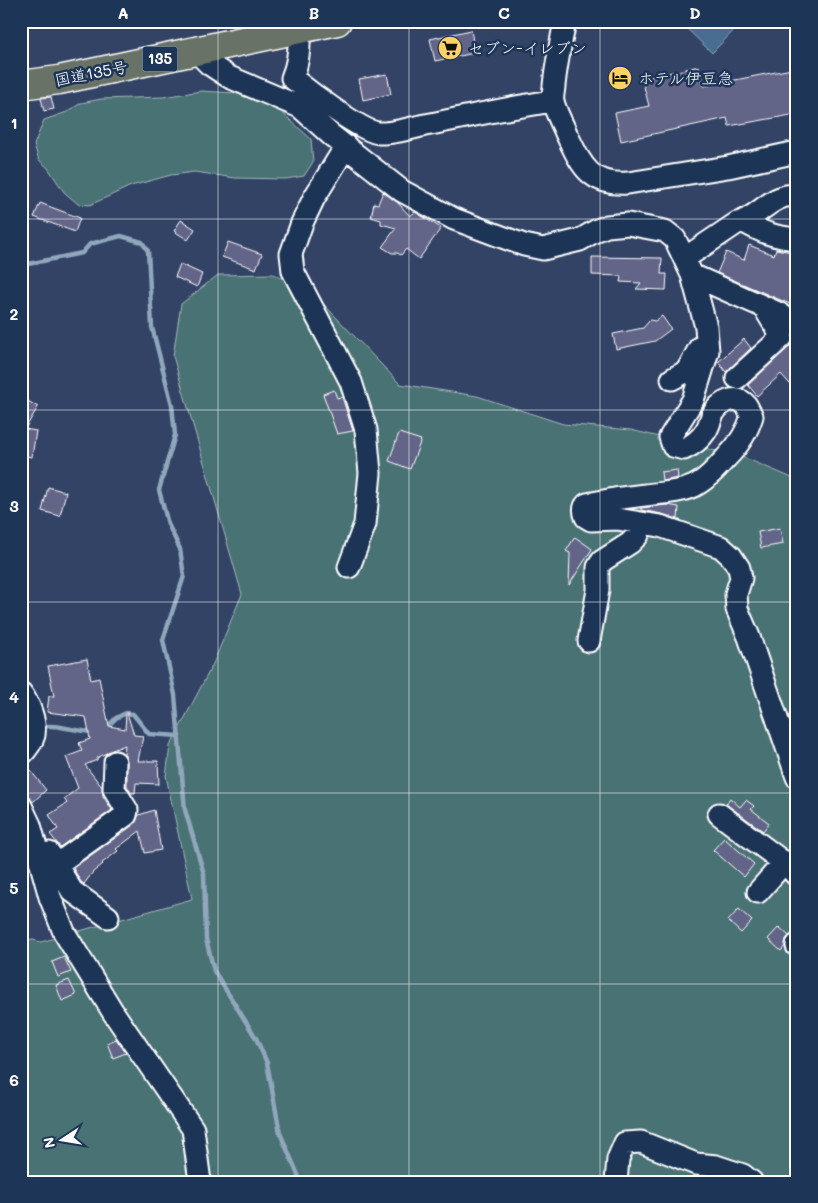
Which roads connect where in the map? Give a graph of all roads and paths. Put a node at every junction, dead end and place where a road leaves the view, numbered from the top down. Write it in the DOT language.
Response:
graph roads {
  1 [pos="337,21"];
  2 [pos="565,21"];
  3 [pos="299,29"];
  4 [pos="197,52"];
  5 [pos="21,85"];
  6 [pos="553,101"];
  7 [pos="346,146"];
  8 [pos="797,152"];
  9 [pos="797,196"];
  10 [pos="744,222"];
  11 [pos="797,239"];
  12 [pos="688,267"];
  13 [pos="767,308"];
  14 [pos="797,325"];
  15 [pos="706,333"];
  16 [pos="737,378"];
  17 [pos="672,379"];
  18 [pos="641,523"];
  19 [pos="349,567"];
  20 [pos="589,641"];
  21 [pos="21,693"];
  22 [pos="21,756"];
  23 [pos="115,762"];
  24 [pos="796,767"];
  25 [pos="21,806"];
  26 [pos="719,814"];
  27 [pos="30,825"];
  28 [pos="56,865"];
  29 [pos="793,866"];
  30 [pos="758,892"];
  31 [pos="108,917"];
  32 [pos="200,1182"];
  33 [pos="616,1182"];
  34 [pos="752,1182"];
  1 -- 3 [label="highway, 国道135号 / 135"];
  2 -- 6 [label="street"];
  3 -- 4 [label="highway, 国道135号 / 135"];
  3 -- 6 [label="street"];
  4 -- 5 [label="highway, 国道135号 / 135"];
  4 -- 7 [label="street"];
  6 -- 8 [label="street"];
  7 -- 12 [label="street"];
  7 -- 19 [label="street"];
  9 -- 10 [label="street"];
  10 -- 11 [label="street"];
  10 -- 12 [label="street"];
  12 -- 13 [label="street"];
  12 -- 15 [label="street"];
  13 -- 14 [label="street"];
  13 -- 16 [label="street"];
  15 -- 17 [label="street"];
  15 -- 18 [label="street"];
  18 -- 20 [label="street"];
  18 -- 24 [label="street"];
  21 -- 22 [label="street"];
  23 -- 28 [label="street"];
  25 -- 27 [label="street"];
  26 -- 29 [label="street"];
  27 -- 28 [label="street"];
  27 -- 32 [label="street"];
  28 -- 31 [label="street"];
  29 -- 30 [label="street"];
  33 -- 34 [label="street"];
}
